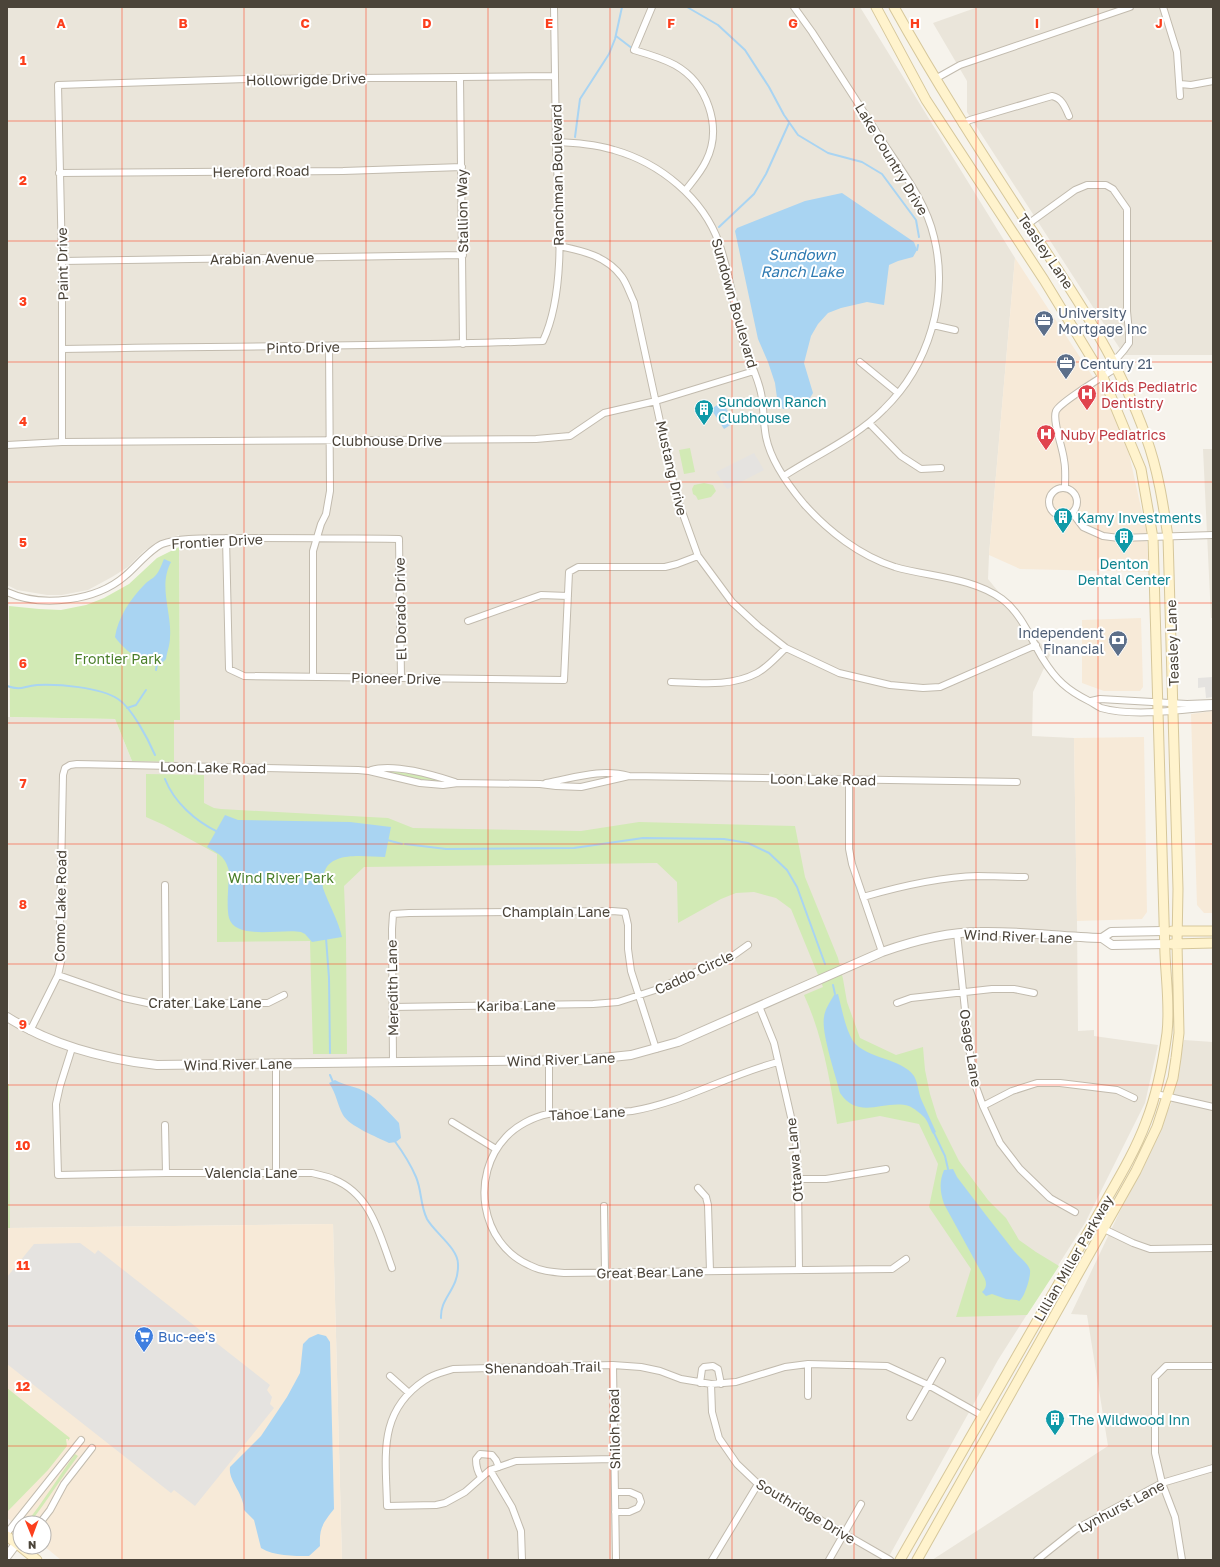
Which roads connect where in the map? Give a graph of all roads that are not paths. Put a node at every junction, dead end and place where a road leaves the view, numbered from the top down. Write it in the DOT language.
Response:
graph roads {
  1 [pos="554,7"];
  2 [pos="652,7"];
  3 [pos="794,7"];
  4 [pos="876,7"];
  5 [pos="894,7"];
  6 [pos="1130,7"];
  7 [pos="1163,7"];
  8 [pos="555,76"];
  9 [pos="460,78"];
  10 [pos="935,79"];
  11 [pos="1213,81"];
  12 [pos="1180,84"];
  13 [pos="58,85"];
  14 [pos="1180,96"];
  15 [pos="1069,116"];
  16 [pos="962,124"];
  17 [pos="556,142"];
  18 [pos="462,167"];
  19 [pos="59,173"];
  20 [pos="685,191"];
  21 [pos="1028,224"];
  22 [pos="559,246"];
  23 [pos="462,255"];
  24 [pos="62,261"];
  25 [pos="934,325"];
  26 [pos="955,330"];
  27 [pos="543,340"];
  28 [pos="463,344"];
  29 [pos="329,346"];
  30 [pos="62,349"];
  31 [pos="1111,359"];
  32 [pos="860,362"];
  33 [pos="1116,368"];
  34 [pos="754,371"];
  35 [pos="1104,377"];
  36 [pos="898,393"];
  37 [pos="656,401"];
  38 [pos="869,423"];
  39 [pos="330,440"];
  40 [pos="62,442"];
  41 [pos="7,445"];
  42 [pos="941,468"];
  43 [pos="784,476"];
  44 [pos="1065,488"];
  45 [pos="1073,514"];
  46 [pos="1213,535"];
  47 [pos="1168,537"];
  48 [pos="226,538"];
  49 [pos="318,538"];
  50 [pos="1153,538"];
  51 [pos="399,539"];
  52 [pos="698,556"];
  53 [pos="7,592"];
  54 [pos="568,596"];
  55 [pos="468,621"];
  56 [pos="1036,645"];
  57 [pos="786,648"];
  58 [pos="313,677"];
  59 [pos="401,678"];
  60 [pos="671,682"];
  61 [pos="1090,701"];
  62 [pos="1213,703"];
  63 [pos="1158,707"];
  64 [pos="1173,707"];
  65 [pos="1213,707"];
  66 [pos="369,771"];
  67 [pos="63,774"];
  68 [pos="629,776"];
  69 [pos="849,780"];
  70 [pos="1017,782"];
  71 [pos="458,783"];
  72 [pos="540,784"];
  73 [pos="1025,877"];
  74 [pos="165,885"];
  75 [pos="863,897"];
  76 [pos="393,914"];
  77 [pos="1213,930"];
  78 [pos="1164,931"];
  79 [pos="1177,931"];
  80 [pos="957,933"];
  81 [pos="1102,938"];
  82 [pos="1177,943"];
  83 [pos="1213,943"];
  84 [pos="1165,944"];
  85 [pos="748,945"];
  86 [pos="882,952"];
  87 [pos="58,975"];
  88 [pos="962,992"];
  89 [pos="1034,993"];
  90 [pos="284,995"];
  91 [pos="639,996"];
  92 [pos="897,1003"];
  93 [pos="166,1004"];
  94 [pos="759,1006"];
  95 [pos="392,1007"];
  96 [pos="7,1017"];
  97 [pos="30,1031"];
  98 [pos="72,1048"];
  99 [pos="656,1049"];
  100 [pos="549,1061"];
  101 [pos="393,1062"];
  102 [pos="778,1062"];
  103 [pos="276,1064"];
  104 [pos="1156,1094"];
  105 [pos="1167,1097"];
  106 [pos="1134,1098"];
  107 [pos="983,1106"];
  108 [pos="1213,1107"];
  109 [pos="549,1114"];
  110 [pos="452,1122"];
  111 [pos="166,1125"];
  112 [pos="496,1149"];
  113 [pos="886,1169"];
  114 [pos="276,1172"];
  115 [pos="166,1173"];
  116 [pos="798,1179"];
  117 [pos="698,1188"];
  118 [pos="604,1206"];
  119 [pos="1075,1212"];
  120 [pos="1094,1222"];
  121 [pos="1104,1229"];
  122 [pos="1213,1248"];
  123 [pos="906,1259"];
  124 [pos="392,1268"];
  125 [pos="799,1270"];
  126 [pos="710,1271"];
  127 [pos="605,1272"];
  128 [pos="942,1360"];
  129 [pos="808,1364"];
  130 [pos="613,1365"];
  131 [pos="1213,1366"];
  132 [pos="390,1376"];
  133 [pos="700,1383"];
  134 [pos="711,1384"];
  135 [pos="721,1384"];
  136 [pos="928,1386"];
  137 [pos="409,1393"];
  138 [pos="808,1396"];
  139 [pos="983,1416"];
  140 [pos="910,1417"];
  141 [pos="81,1440"];
  142 [pos="92,1448"];
  143 [pos="614,1459"];
  144 [pos="499,1467"];
  145 [pos="1213,1468"];
  146 [pos="490,1470"];
  147 [pos="481,1477"];
  148 [pos="1162,1483"];
  149 [pos="758,1484"];
  150 [pos="615,1492"];
  151 [pos="861,1504"];
  152 [pos="615,1512"];
  153 [pos="46,1515"];
  154 [pos="7,1533"];
  155 [pos="844,1533"];
  156 [pos="522,1560"];
  157 [pos="616,1560"];
  158 [pos="712,1560"];
  159 [pos="829,1560"];
  160 [pos="890,1560"];
  161 [pos="900,1560"];
  162 [pos="916,1560"];
  163 [pos="1037,1560"];
  164 [pos="1182,1560"];
  1 -- 8 [label="street, Ranchman Boulevard"];
  2 -- 20 [label="street"];
  3 -- 25 [label="street, Lake Country Drive"];
  4 -- 35 [label="main road, Teasley Lane"];
  5 -- 10 [label="main road, Teasley Lane"];
  6 -- 10 [label="street"];
  7 -- 12 [label="street"];
  8 -- 9 [label="street, Hollowrigde Drive"];
  8 -- 17 [label="street, Ranchman Boulevard"];
  9 -- 13 [label="street, Hollowrigde Drive"];
  9 -- 18 [label="street, Stallion Way"];
  10 -- 16 [label="main road, Teasley Lane"];
  11 -- 12 [label="street"];
  12 -- 14 [label="street"];
  13 -- 19 [label="street, Paint Drive"];
  15 -- 16 [label="street"];
  16 -- 21 [label="main road, Teasley Lane"];
  17 -- 20 [label="street, Sundown Boulevard"];
  17 -- 22 [label="street, Ranchman Boulevard"];
  18 -- 19 [label="street, Hereford Road"];
  18 -- 23 [label="street, Stallion Way"];
  19 -- 24 [label="street, Paint Drive"];
  20 -- 34 [label="street, Sundown Boulevard"];
  21 -- 31 [label="main road, Teasley Lane"];
  21 -- 31 [label="street"];
  22 -- 27 [label="street, Ranchman Boulevard"];
  22 -- 37 [label="street, Mustang Drive"];
  23 -- 24 [label="street, Arabian Avenue"];
  23 -- 28 [label="street, Stallion Way"];
  24 -- 30 [label="street, Paint Drive"];
  25 -- 26 [label="street"];
  25 -- 36 [label="street, Lake Country Drive"];
  27 -- 28 [label="street, Pinto Drive"];
  28 -- 29 [label="street, Pinto Drive"];
  29 -- 30 [label="street, Pinto Drive"];
  29 -- 39 [label="street"];
  30 -- 40 [label="street, Paint Drive"];
  31 -- 33 [label="main road, Teasley Lane"];
  32 -- 36 [label="street"];
  33 -- 35 [label="street"];
  33 -- 47 [label="main road, Teasley Lane"];
  34 -- 37 [label="street, Clubhouse Drive"];
  34 -- 43 [label="street, Sundown Boulevard"];
  35 -- 44 [label="street"];
  35 -- 50 [label="main road, Teasley Lane"];
  36 -- 38 [label="street, Lake Country Drive"];
  37 -- 39 [label="street, Clubhouse Drive"];
  37 -- 52 [label="street, Mustang Drive"];
  38 -- 42 [label="street"];
  38 -- 43 [label="street, Lake Country Drive"];
  39 -- 40 [label="street, Clubhouse Drive"];
  39 -- 49 [label="street"];
  40 -- 41 [label="street, Clubhouse Drive"];
  43 -- 56 [label="street, Sundown Boulevard"];
  44 -- 45 [label="street"];
  44 -- 45 [label="street"];
  45 -- 50 [label="street"];
  46 -- 47 [label="street"];
  47 -- 50 [label="street"];
  47 -- 64 [label="main road, Teasley Lane"];
  48 -- 49 [label="street, Frontier Drive"];
  48 -- 53 [label="street, Frontier Drive"];
  48 -- 58 [label="street, Pioneer Drive"];
  49 -- 51 [label="street, Frontier Drive"];
  49 -- 58 [label="street"];
  50 -- 63 [label="main road, Teasley Lane"];
  51 -- 59 [label="street, El Dorado Drive"];
  52 -- 54 [label="street"];
  52 -- 57 [label="street, Mustang Drive"];
  54 -- 55 [label="street"];
  54 -- 59 [label="street, Pioneer Drive"];
  56 -- 57 [label="street, Mustang Drive"];
  56 -- 61 [label="street, Sundown Boulevard"];
  57 -- 60 [label="street"];
  58 -- 59 [label="street, Pioneer Drive"];
  61 -- 63 [label="street, Sundown Boulevard"];
  61 -- 63 [label="street, Sundown Boulevard"];
  62 -- 64 [label="street, Sundown Boulevard"];
  63 -- 64 [label="street, Sundown Boulevard"];
  63 -- 78 [label="main road, Teasley Lane"];
  64 -- 65 [label="street, Sundown Boulevard"];
  64 -- 79 [label="main road, Teasley Lane"];
  66 -- 67 [label="street, Loon Lake Road"];
  66 -- 71 [label="street, Loon Lake Road"];
  66 -- 71 [label="street, Loon Lake Road"];
  67 -- 87 [label="street, Como Lake Road"];
  68 -- 69 [label="street, Loon Lake Road"];
  68 -- 72 [label="street, Loon Lake Road"];
  68 -- 72 [label="street, Loon Lake Road"];
  69 -- 70 [label="street, Loon Lake Road"];
  69 -- 75 [label="street"];
  71 -- 72 [label="street, Loon Lake Road"];
  73 -- 75 [label="street"];
  74 -- 93 [label="street"];
  75 -- 86 [label="street"];
  76 -- 91 [label="street, Champlain Lane"];
  76 -- 95 [label="street, Meredith Lane"];
  77 -- 79 [label="main road"];
  78 -- 79 [label="main road"];
  78 -- 81 [label="street, Wind River Lane"];
  78 -- 84 [label="main road, Lillian Miller Parkway"];
  79 -- 82 [label="main road, Lillian Miller Parkway"];
  80 -- 81 [label="street, Wind River Lane"];
  80 -- 86 [label="street, Wind River Lane"];
  80 -- 88 [label="street, Osage Lane"];
  81 -- 84 [label="street, Wind River Lane"];
  82 -- 83 [label="main road"];
  82 -- 84 [label="main road"];
  82 -- 105 [label="main road, Lillian Miller Parkway"];
  84 -- 104 [label="main road, Lillian Miller Parkway"];
  85 -- 91 [label="street, Caddo Circle"];
  86 -- 94 [label="street, Wind River Lane"];
  87 -- 93 [label="street, Crater Lake Lane"];
  87 -- 97 [label="street, Como Lake Road"];
  88 -- 89 [label="street"];
  88 -- 92 [label="street"];
  88 -- 107 [label="street, Osage Lane"];
  90 -- 93 [label="street, Crater Lake Lane"];
  91 -- 95 [label="street, Kariba Lane"];
  91 -- 99 [label="street, Champlain Lane"];
  94 -- 99 [label="street, Wind River Lane"];
  94 -- 102 [label="street, Ottawa Lane"];
  95 -- 101 [label="street, Meredith Lane"];
  96 -- 97 [label="street, Wind River Lane"];
  97 -- 98 [label="street, Wind River Lane"];
  98 -- 103 [label="street, Wind River Lane"];
  98 -- 115 [label="street, Valencia Lane"];
  99 -- 100 [label="street, Wind River Lane"];
  100 -- 101 [label="street, Wind River Lane"];
  100 -- 109 [label="street"];
  101 -- 103 [label="street, Wind River Lane"];
  102 -- 109 [label="street, Tahoe Lane"];
  102 -- 116 [label="street, Ottawa Lane"];
  103 -- 114 [label="street"];
  104 -- 105 [label="street"];
  104 -- 120 [label="main road, Lillian Miller Parkway"];
  105 -- 108 [label="street"];
  105 -- 121 [label="main road, Lillian Miller Parkway"];
  106 -- 107 [label="street"];
  107 -- 119 [label="street, Osage Lane"];
  109 -- 112 [label="street, Tahoe Lane"];
  110 -- 112 [label="street"];
  111 -- 115 [label="street"];
  112 -- 127 [label="street, Great Bear Lane"];
  113 -- 116 [label="street"];
  114 -- 115 [label="street, Valencia Lane"];
  114 -- 124 [label="street, Valencia Lane"];
  116 -- 125 [label="street, Ottawa Lane"];
  117 -- 126 [label="street"];
  118 -- 127 [label="street"];
  120 -- 121 [label="street"];
  120 -- 139 [label="main road, Lillian Miller Parkway"];
  121 -- 122 [label="street"];
  121 -- 162 [label="main road, Lillian Miller Parkway"];
  123 -- 125 [label="street, Great Bear Lane"];
  125 -- 126 [label="street, Great Bear Lane"];
  126 -- 127 [label="street, Great Bear Lane"];
  128 -- 136 [label="street"];
  129 -- 135 [label="street, Shenandoah Trail"];
  129 -- 136 [label="street, Shenandoah Trail"];
  129 -- 138 [label="street"];
  130 -- 133 [label="street, Shenandoah Trail"];
  130 -- 137 [label="street, Shenandoah Trail"];
  130 -- 143 [label="street, Shiloh Road"];
  131 -- 148 [label="street"];
  132 -- 137 [label="street"];
  133 -- 134 [label="street, Shenandoah Trail"];
  133 -- 135 [label="street"];
  134 -- 135 [label="street, Shenandoah Trail"];
  134 -- 149 [label="street, Southridge Drive"];
  136 -- 139 [label="street, Shenandoah Trail"];
  136 -- 140 [label="street"];
  137 -- 147 [label="street, Shenandoah Trail"];
  139 -- 161 [label="main road, Lillian Miller Parkway"];
  141 -- 154 [label="street"];
  142 -- 153 [label="street"];
  143 -- 144 [label="street"];
  143 -- 150 [label="street, Shiloh Road"];
  144 -- 146 [label="street"];
  144 -- 147 [label="street"];
  145 -- 148 [label="street, Lynhurst Lane"];
  146 -- 147 [label="street"];
  146 -- 156 [label="street"];
  148 -- 163 [label="street, Lynhurst Lane"];
  148 -- 164 [label="street"];
  149 -- 155 [label="street, Southridge Drive"];
  149 -- 158 [label="street"];
  150 -- 152 [label="street, Shiloh Road"];
  150 -- 152 [label="street"];
  151 -- 155 [label="street"];
  152 -- 157 [label="street, Shiloh Road"];
  155 -- 159 [label="street"];
  155 -- 160 [label="street, Southridge Drive"];
}
